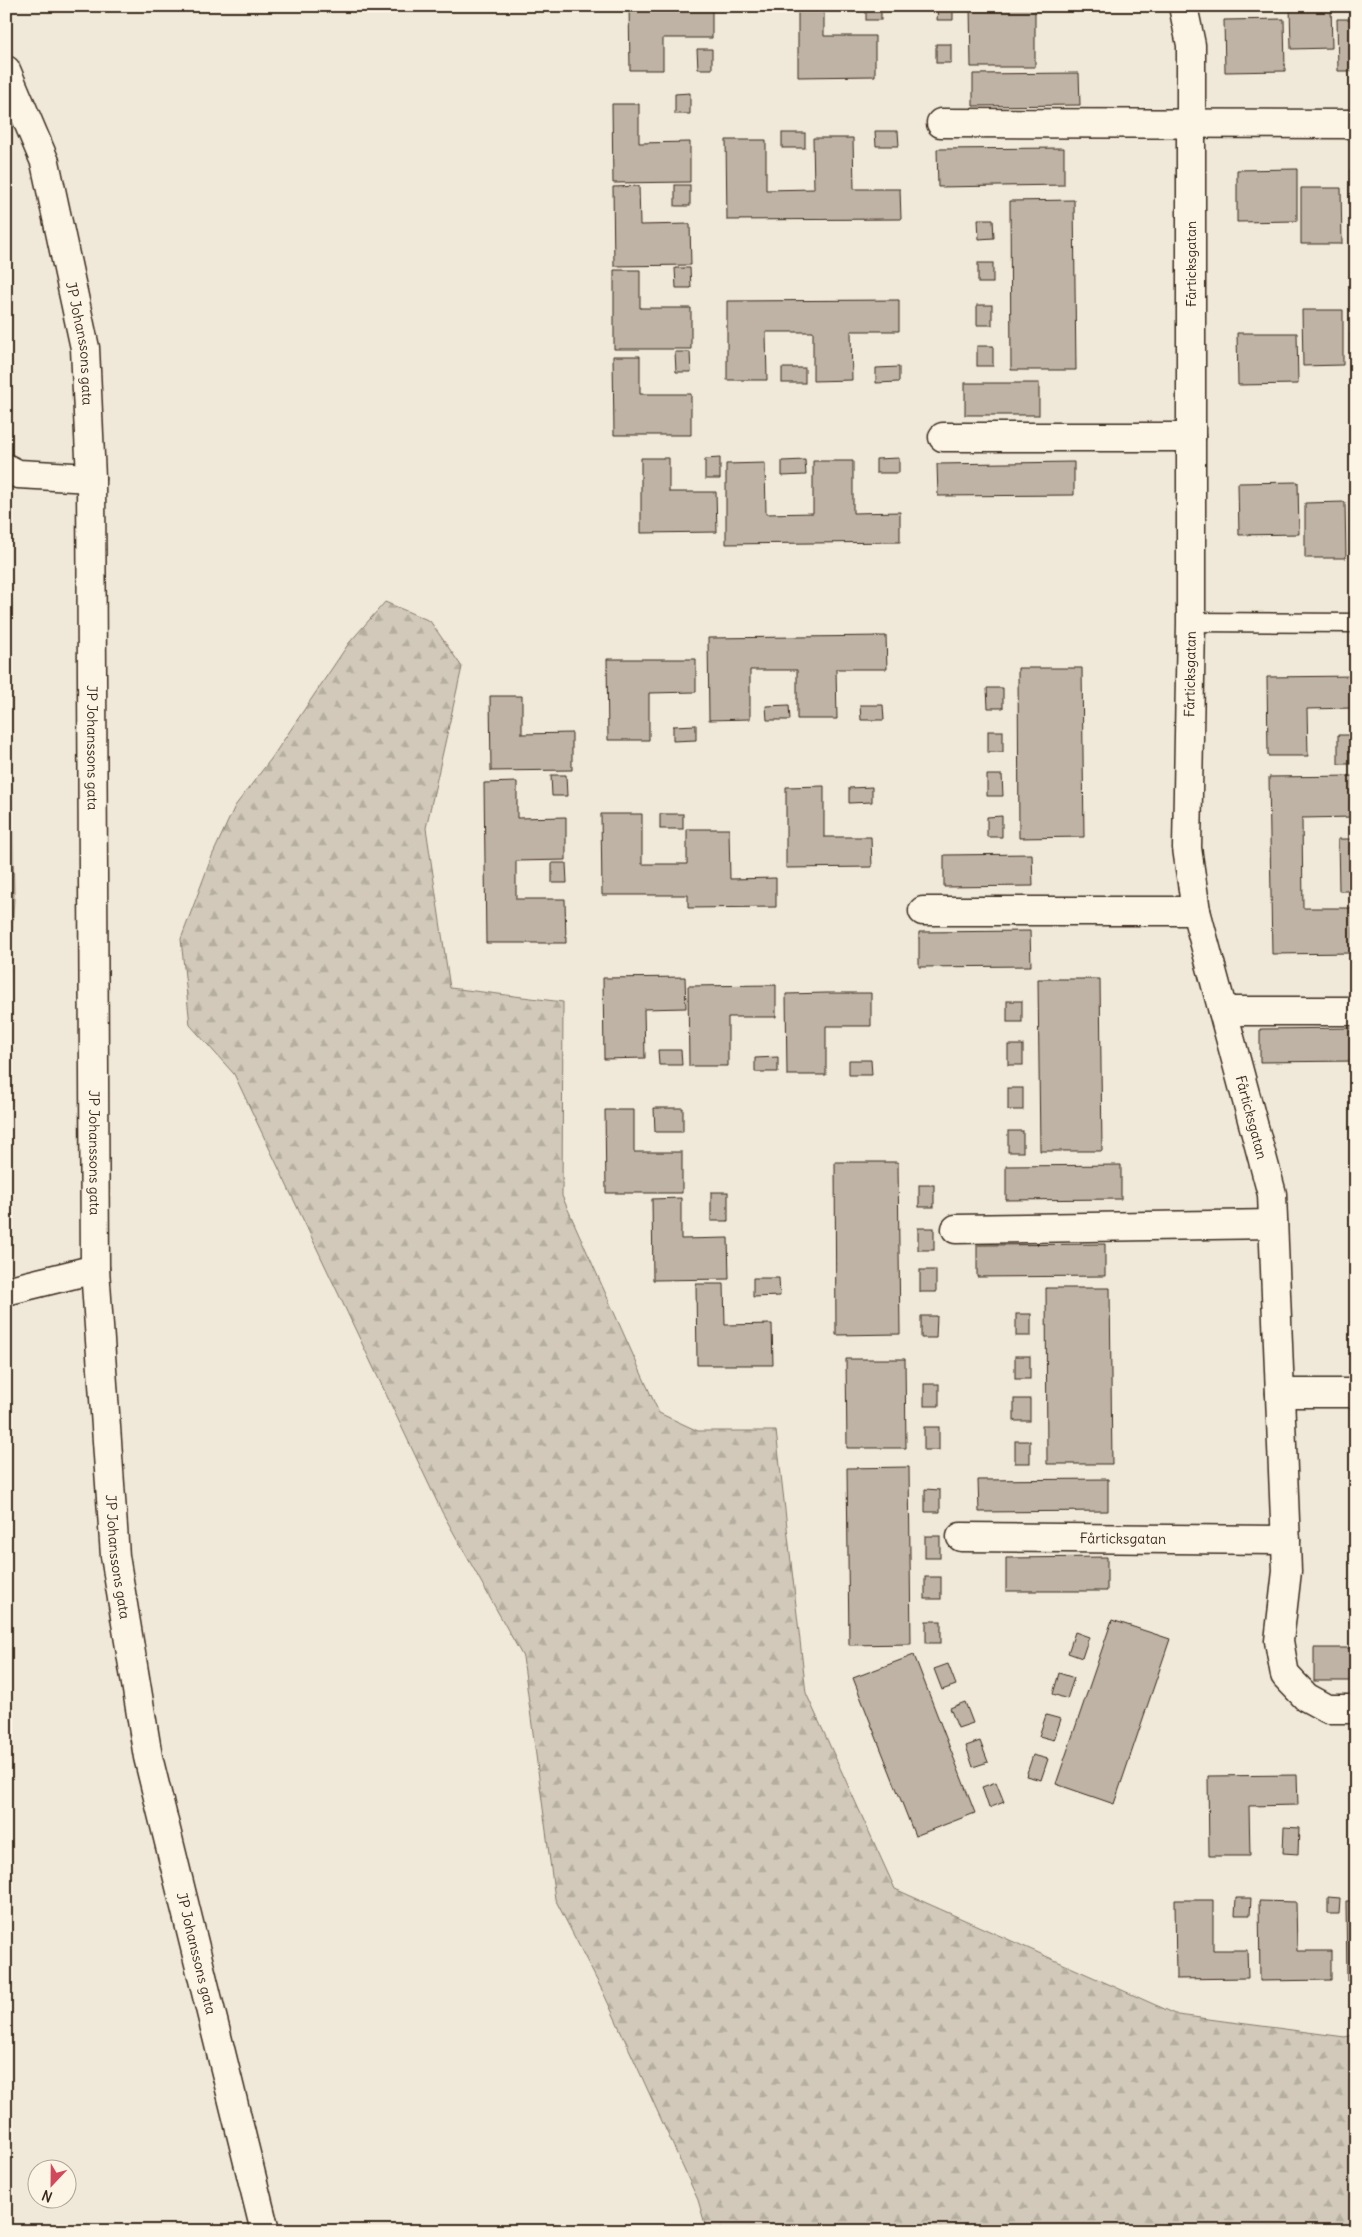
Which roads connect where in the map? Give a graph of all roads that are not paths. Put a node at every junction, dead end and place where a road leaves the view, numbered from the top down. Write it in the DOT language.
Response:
graph roads {
  1 [pos="1183,6"];
  2 [pos="6,70"];
  3 [pos="1191,122"];
  4 [pos="941,123"];
  5 [pos="1356,124"];
  6 [pos="943,437"];
  7 [pos="1191,437"];
  8 [pos="6,468"];
  9 [pos="91,478"];
  10 [pos="1191,622"];
  11 [pos="1356,623"];
  12 [pos="1196,910"];
  13 [pos="923,911"];
  14 [pos="1223,1011"];
  15 [pos="1356,1011"];
  16 [pos="1273,1224"];
  17 [pos="956,1229"];
  18 [pos="95,1269"];
  19 [pos="6,1291"];
  20 [pos="1280,1393"];
  21 [pos="1356,1394"];
  22 [pos="961,1537"];
  23 [pos="1286,1540"];
  24 [pos="1356,1709"];
  25 [pos="264,2231"];
  1 -- 3 [label="street, Fårticksgatan"];
  2 -- 9 [label="street, JP Johanssons gata"];
  3 -- 4 [label="street"];
  3 -- 5 [label="street"];
  3 -- 7 [label="street, Fårticksgatan"];
  6 -- 7 [label="street"];
  7 -- 10 [label="street, Fårticksgatan"];
  8 -- 9 [label="street"];
  9 -- 18 [label="street, JP Johanssons gata"];
  10 -- 11 [label="lane"];
  10 -- 12 [label="street, Fårticksgatan"];
  12 -- 13 [label="street"];
  12 -- 14 [label="street, Fårticksgatan"];
  14 -- 15 [label="street"];
  14 -- 16 [label="street, Fårticksgatan"];
  16 -- 17 [label="street"];
  16 -- 20 [label="street, Fårticksgatan"];
  18 -- 19 [label="street"];
  18 -- 25 [label="street, JP Johanssons gata"];
  20 -- 21 [label="street"];
  20 -- 23 [label="street, Fårticksgatan"];
  22 -- 23 [label="street, Fårticksgatan"];
  23 -- 24 [label="street, Fårticksgatan"];
}
